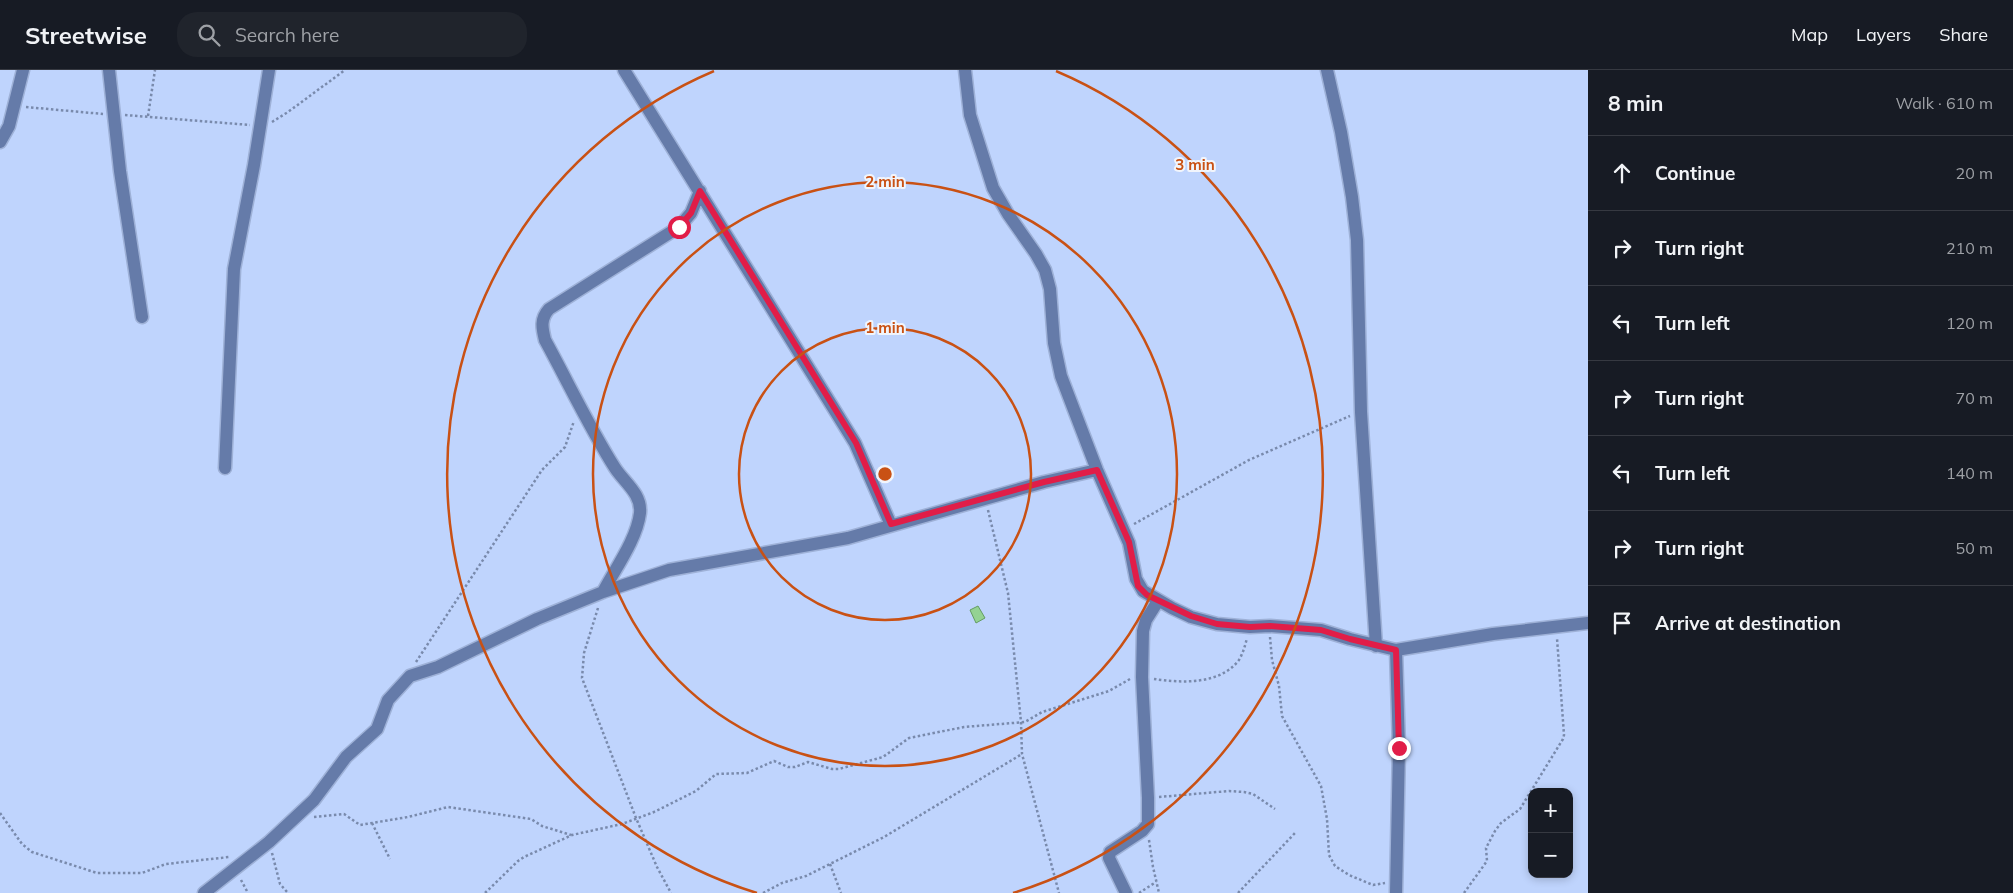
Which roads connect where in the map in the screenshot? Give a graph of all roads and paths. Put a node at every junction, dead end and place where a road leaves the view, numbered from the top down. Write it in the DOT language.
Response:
graph roads {
  1 [pos="24,70"];
  2 [pos="108,70"];
  3 [pos="155,70"];
  4 [pos="269,70"];
  5 [pos="345,70"];
  6 [pos="624,70"];
  7 [pos="966,70"];
  8 [pos="1327,70"];
  9 [pos="15,105"];
  10 [pos="113,115"];
  11 [pos="148,116"];
  12 [pos="261,127"];
  13 [pos="0,142"];
  14 [pos="700,191"];
  15 [pos="142,317"];
  16 [pos="579,402"];
  17 [pos="1361,412"];
  18 [pos="225,468"];
  19 [pos="1097,470"];
  20 [pos="986,498"];
  21 [pos="891,524"];
  22 [pos="1124,530"];
  23 [pos="603,592"];
  24 [pos="1158,601"];
  25 [pos="1588,623"];
  26 [pos="1270,626"];
  27 [pos="1556,626"];
  28 [pos="1250,627"];
  29 [pos="1376,646"];
  30 [pos="1396,650"];
  31 [pos="1142,674"];
  32 [pos="404,680"];
  33 [pos="1021,722"];
  34 [pos="1022,754"];
  35 [pos="1148,798"];
  36 [pos="1275,809"];
  37 [pos="0,813"];
  38 [pos="636,818"];
  39 [pos="292,820"];
  40 [pos="372,823"];
  41 [pos="1148,824"];
  42 [pos="1295,833"];
  43 [pos="572,835"];
  44 [pos="269,842"];
  45 [pos="248,858"];
  46 [pos="390,859"];
  47 [pos="830,864"];
  48 [pos="1156,882"];
  49 [pos="1395,887"];
  50 [pos="204,893"];
  51 [pos="288,893"];
  52 [pos="485,893"];
  53 [pos="671,893"];
  54 [pos="764,893"];
  55 [pos="841,893"];
  56 [pos="1059,893"];
  57 [pos="1126,893"];
  58 [pos="1139,893"];
  59 [pos="1159,893"];
  60 [pos="1238,893"];
  61 [pos="1464,893"];
  1 -- 9 [label="street"];
  2 -- 10 [label="street"];
  3 -- 11 [label="path"];
  4 -- 12 [label="street"];
  5 -- 12 [label="path"];
  6 -- 14 [label="street"];
  7 -- 19 [label="street"];
  8 -- 17 [label="street"];
  9 -- 10 [label="path"];
  9 -- 13 [label="street"];
  10 -- 11 [label="path"];
  10 -- 15 [label="street"];
  11 -- 12 [label="path"];
  12 -- 18 [label="street"];
  14 -- 16 [label="street"];
  14 -- 21 [label="street"];
  16 -- 23 [label="street"];
  16 -- 32 [label="path"];
  17 -- 22 [label="path"];
  17 -- 29 [label="street"];
  19 -- 20 [label="street"];
  19 -- 22 [label="street"];
  20 -- 21 [label="street"];
  20 -- 33 [label="path"];
  21 -- 23 [label="street"];
  22 -- 24 [label="street"];
  23 -- 32 [label="street"];
  23 -- 38 [label="path"];
  24 -- 28 [label="street"];
  24 -- 31 [label="street"];
  25 -- 27 [label="street"];
  26 -- 28 [label="street"];
  26 -- 29 [label="street"];
  26 -- 49 [label="path"];
  27 -- 30 [label="street"];
  27 -- 61 [label="path"];
  28 -- 31 [label="path"];
  29 -- 30 [label="street"];
  30 -- 49 [label="street"];
  31 -- 33 [label="path"];
  31 -- 35 [label="street"];
  32 -- 39 [label="street"];
  33 -- 34 [label="path"];
  33 -- 38 [label="path"];
  34 -- 47 [label="path"];
  34 -- 56 [label="path"];
  35 -- 36 [label="path"];
  35 -- 41 [label="street"];
  37 -- 45 [label="path"];
  38 -- 43 [label="path"];
  38 -- 53 [label="path"];
  39 -- 40 [label="path"];
  39 -- 44 [label="street"];
  40 -- 43 [label="path"];
  40 -- 46 [label="path"];
  41 -- 48 [label="path"];
  41 -- 57 [label="street"];
  42 -- 60 [label="path"];
  43 -- 52 [label="path"];
  44 -- 45 [label="street"];
  44 -- 51 [label="path"];
  45 -- 50 [label="street"];
  47 -- 54 [label="path"];
  47 -- 55 [label="path"];
  48 -- 58 [label="path"];
  48 -- 59 [label="path"];
}
